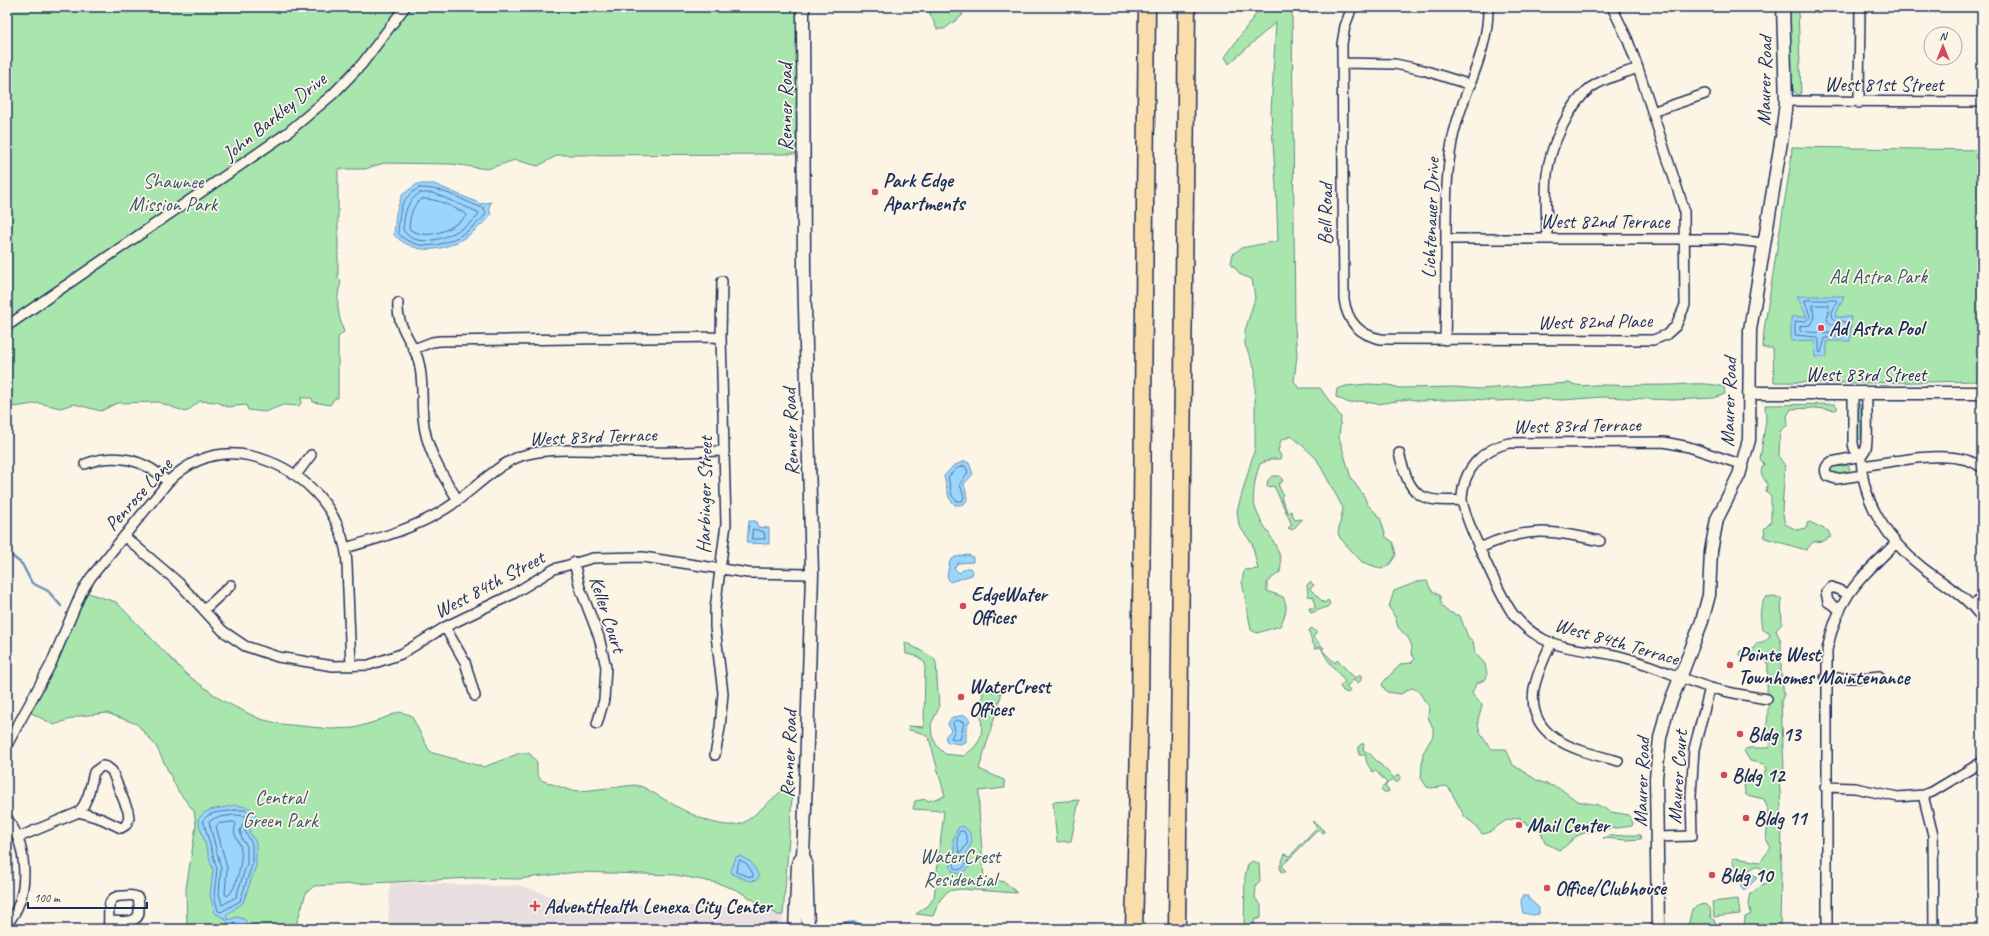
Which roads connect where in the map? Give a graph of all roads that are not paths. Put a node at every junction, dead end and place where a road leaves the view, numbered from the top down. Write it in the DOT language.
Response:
graph roads {
  1 [pos="405,7"];
  2 [pos="803,7"];
  3 [pos="1147,7"];
  4 [pos="1187,7"];
  5 [pos="1352,7"];
  6 [pos="1488,7"];
  7 [pos="1612,7"];
  8 [pos="1783,7"];
  9 [pos="1860,7"];
  10 [pos="1342,63"];
  11 [pos="1638,68"];
  12 [pos="1471,85"];
  13 [pos="1705,94"];
  14 [pos="1786,101"];
  15 [pos="1982,102"];
  16 [pos="1860,103"];
  17 [pos="1652,112"];
  18 [pos="1547,238"];
  19 [pos="1446,239"];
  20 [pos="1685,239"];
  21 [pos="1764,243"];
  22 [pos="722,281"];
  23 [pos="398,303"];
  24 [pos="7,326"];
  25 [pos="721,337"];
  26 [pos="1446,340"];
  27 [pos="414,349"];
  28 [pos="1749,393"];
  29 [pos="1853,393"];
  30 [pos="1867,393"];
  31 [pos="1982,393"];
  32 [pos="723,451"];
  33 [pos="1398,453"];
  34 [pos="311,455"];
  35 [pos="1861,456"];
  36 [pos="85,464"];
  37 [pos="1743,465"];
  38 [pos="1982,468"];
  39 [pos="1862,471"];
  40 [pos="296,475"];
  41 [pos="168,482"];
  42 [pos="458,500"];
  43 [pos="1462,500"];
  44 [pos="124,536"];
  45 [pos="1600,541"];
  46 [pos="1895,544"];
  47 [pos="345,548"];
  48 [pos="1480,548"];
  49 [pos="574,562"];
  50 [pos="721,569"];
  51 [pos="812,574"];
  52 [pos="231,585"];
  53 [pos="1848,594"];
  54 [pos="1982,599"];
  55 [pos="1972,605"];
  56 [pos="1839,609"];
  57 [pos="204,610"];
  58 [pos="1982,619"];
  59 [pos="445,627"];
  60 [pos="1551,643"];
  61 [pos="351,666"];
  62 [pos="1879,676"];
  63 [pos="1682,678"];
  64 [pos="1825,678"];
  65 [pos="1710,688"];
  66 [pos="475,696"];
  67 [pos="1768,699"];
  68 [pos="597,724"];
  69 [pos="7,745"];
  70 [pos="715,755"];
  71 [pos="1618,761"];
  72 [pos="1982,762"];
  73 [pos="1825,787"];
  74 [pos="1923,795"];
  75 [pos="79,812"];
  76 [pos="7,818"];
  77 [pos="19,837"];
  78 [pos="1657,837"];
  79 [pos="803,855"];
  80 [pos="7,924"];
  81 [pos="795,929"];
  82 [pos="808,929"];
  83 [pos="1134,929"];
  84 [pos="1177,929"];
  85 [pos="1658,929"];
  86 [pos="1826,929"];
  87 [pos="1934,929"];
  1 -- 24 [label="street, John Barkley Drive"];
  2 -- 51 [label="street, Renner Road"];
  3 -- 83 [label="highway"];
  4 -- 84 [label="highway"];
  5 -- 10 [label="street, Bell Road"];
  6 -- 12 [label="street, Lichtenauer Drive"];
  7 -- 11 [label="street, West 82nd Place"];
  8 -- 14 [label="street, Maurer Road"];
  9 -- 16 [label="street"];
  10 -- 12 [label="street"];
  10 -- 26 [label="street, Bell Road"];
  11 -- 17 [label="street, West 82nd Place"];
  11 -- 18 [label="street"];
  12 -- 19 [label="street, Lichtenauer Drive"];
  13 -- 17 [label="street"];
  14 -- 16 [label="street, West 81st Street"];
  14 -- 21 [label="street, Maurer Road"];
  15 -- 16 [label="street, West 81st Street"];
  17 -- 20 [label="street, West 82nd Place"];
  18 -- 19 [label="street, West 82nd Terrace"];
  18 -- 20 [label="street, West 82nd Terrace"];
  19 -- 26 [label="street, Lichtenauer Drive"];
  20 -- 21 [label="street, West 82nd Terrace"];
  20 -- 26 [label="street, West 82nd Place"];
  21 -- 28 [label="street, Maurer Road"];
  22 -- 25 [label="street, Harbinger Street"];
  23 -- 27 [label="street"];
  25 -- 27 [label="street"];
  25 -- 32 [label="street, Harbinger Street"];
  27 -- 42 [label="street"];
  28 -- 29 [label="street, West 83rd Street"];
  28 -- 37 [label="street, Maurer Road"];
  29 -- 30 [label="street, West 83rd Street"];
  29 -- 35 [label="street"];
  30 -- 31 [label="street, West 83rd Street"];
  30 -- 35 [label="street"];
  32 -- 42 [label="street, West 83rd Terrace"];
  32 -- 50 [label="street, Harbinger Street"];
  33 -- 43 [label="street"];
  34 -- 40 [label="street"];
  35 -- 39 [label="street"];
  35 -- 39 [label="street"];
  36 -- 41 [label="street"];
  37 -- 43 [label="street, West 83rd Terrace"];
  37 -- 63 [label="street, Maurer Road"];
  38 -- 39 [label="street"];
  39 -- 46 [label="street"];
  40 -- 41 [label="street, Penrose Lane"];
  40 -- 47 [label="street, Penrose Lane"];
  41 -- 44 [label="street, Penrose Lane"];
  42 -- 47 [label="street, West 83rd Terrace"];
  43 -- 48 [label="street"];
  44 -- 57 [label="street, West 84th Street"];
  44 -- 69 [label="street, Penrose Lane"];
  45 -- 48 [label="street"];
  46 -- 53 [label="street"];
  46 -- 55 [label="street"];
  47 -- 61 [label="street, Penrose Lane"];
  48 -- 60 [label="street, West 84th Terrace"];
  49 -- 50 [label="street, West 84th Street"];
  49 -- 59 [label="street, West 84th Street"];
  49 -- 68 [label="street, Keller Court"];
  50 -- 51 [label="street, West 84th Street"];
  50 -- 70 [label="street, Harbinger Street"];
  51 -- 79 [label="street, Renner Road"];
  52 -- 57 [label="street"];
  53 -- 56 [label="street"];
  53 -- 56 [label="street"];
  54 -- 55 [label="street"];
  55 -- 58 [label="street"];
  56 -- 64 [label="street"];
  57 -- 61 [label="street, West 84th Street"];
  59 -- 61 [label="street, West 84th Street"];
  59 -- 66 [label="street"];
  60 -- 63 [label="street, West 84th Terrace"];
  60 -- 71 [label="street"];
  62 -- 64 [label="street"];
  63 -- 65 [label="street, West 84th Terrace"];
  63 -- 78 [label="street, Maurer Road"];
  64 -- 73 [label="street"];
  65 -- 67 [label="street, West 84th Terrace"];
  65 -- 78 [label="street, Maurer Court"];
  72 -- 74 [label="street"];
  73 -- 74 [label="street"];
  73 -- 86 [label="street"];
  74 -- 87 [label="street"];
  75 -- 75 [label="street"];
  75 -- 77 [label="street"];
  76 -- 77 [label="street"];
  77 -- 80 [label="street"];
  78 -- 85 [label="street, Maurer Road"];
  79 -- 81 [label="street, Renner Road"];
  79 -- 82 [label="street, Renner Road"];
}
